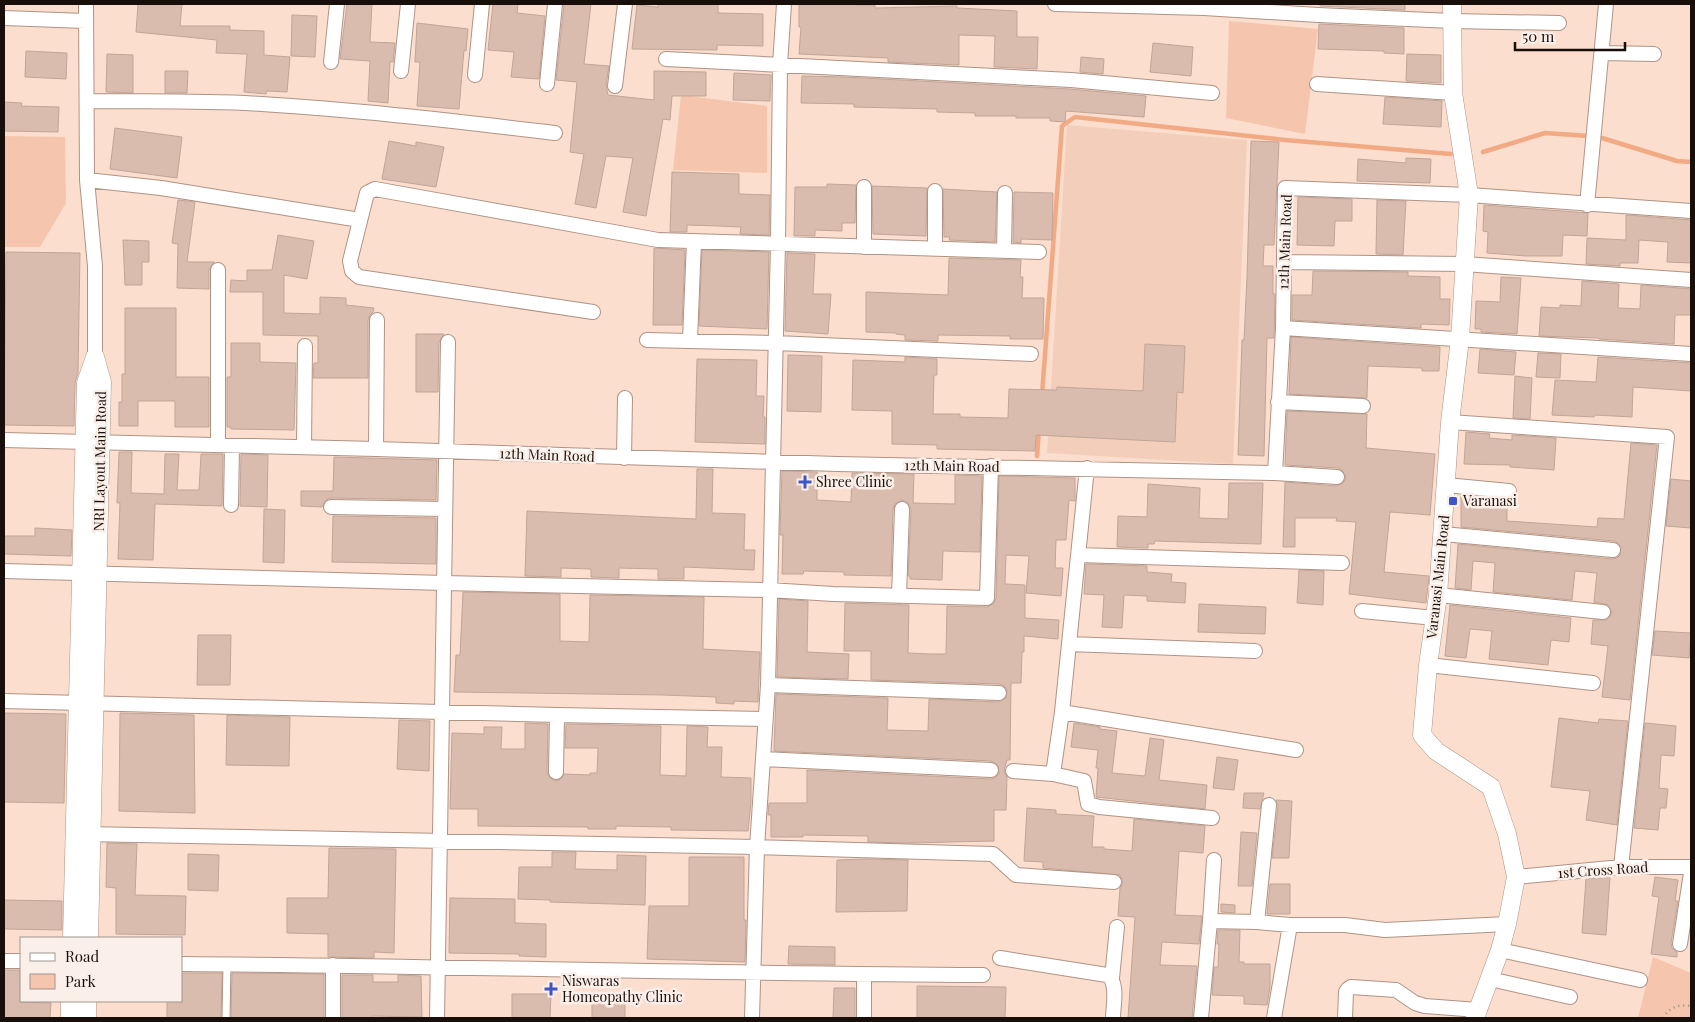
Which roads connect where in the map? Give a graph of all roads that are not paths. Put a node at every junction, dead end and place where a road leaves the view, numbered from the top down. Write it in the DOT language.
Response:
graph roads {
  1 [pos="86,4"];
  2 [pos="337,4"];
  3 [pos="408,4"];
  4 [pos="482,4"];
  5 [pos="555,4"];
  6 [pos="625,4"];
  7 [pos="784,4"];
  8 [pos="1055,4"];
  9 [pos="1606,4"];
  10 [pos="1452,12"];
  11 [pos="4,18"];
  12 [pos="85,21"];
  13 [pos="1559,22"];
  14 [pos="1602,53"];
  15 [pos="1654,54"];
  16 [pos="666,59"];
  17 [pos="331,62"];
  18 [pos="780,65"];
  19 [pos="401,71"];
  20 [pos="476,75"];
  21 [pos="548,84"];
  22 [pos="1317,84"];
  23 [pos="615,86"];
  24 [pos="1212,93"];
  25 [pos="1453,93"];
  26 [pos="87,101"];
  27 [pos="555,133"];
  28 [pos="87,180"];
  29 [pos="864,187"];
  30 [pos="935,190"];
  31 [pos="1005,193"];
  32 [pos="1469,195"];
  33 [pos="1587,205"];
  34 [pos="1691,211"];
  35 [pos="360,220"];
  36 [pos="694,241"];
  37 [pos="778,243"];
  38 [pos="864,246"];
  39 [pos="935,248"];
  40 [pos="1004,251"];
  41 [pos="1039,252"];
  42 [pos="1284,262"];
  43 [pos="1464,264"];
  44 [pos="218,270"];
  45 [pos="1691,280"];
  46 [pos="593,312"];
  47 [pos="377,320"];
  48 [pos="1283,328"];
  49 [pos="1460,339"];
  50 [pos="647,340"];
  51 [pos="690,340"];
  52 [pos="448,342"];
  53 [pos="776,343"];
  54 [pos="305,346"];
  55 [pos="1031,354"];
  56 [pos="1691,354"];
  57 [pos="95,357"];
  58 [pos="625,398"];
  59 [pos="1278,402"];
  60 [pos="1363,406"];
  61 [pos="1450,422"];
  62 [pos="4,440"];
  63 [pos="93,443"];
  64 [pos="225,445"];
  65 [pos="304,448"];
  66 [pos="376,449"];
  67 [pos="446,451"];
  68 [pos="624,458"];
  69 [pos="772,462"];
  70 [pos="991,466"];
  71 [pos="1087,468"];
  72 [pos="1275,473"];
  73 [pos="1337,476"];
  74 [pos="1446,485"];
  75 [pos="1509,491"];
  76 [pos="231,505"];
  77 [pos="331,507"];
  78 [pos="445,509"];
  79 [pos="902,509"];
  80 [pos="1442,534"];
  81 [pos="1613,550"];
  82 [pos="1078,555"];
  83 [pos="1342,563"];
  84 [pos="4,571"];
  85 [pos="89,574"];
  86 [pos="444,584"];
  87 [pos="769,590"];
  88 [pos="1438,595"];
  89 [pos="899,596"];
  90 [pos="1362,611"];
  91 [pos="1602,612"];
  92 [pos="1435,618"];
  93 [pos="1069,644"];
  94 [pos="1255,651"];
  95 [pos="1428,665"];
  96 [pos="1593,683"];
  97 [pos="768,684"];
  98 [pos="999,693"];
  99 [pos="4,701"];
  100 [pos="86,703"];
  101 [pos="1062,712"];
  102 [pos="442,713"];
  103 [pos="557,715"];
  104 [pos="765,719"];
  105 [pos="1296,750"];
  106 [pos="763,759"];
  107 [pos="991,770"];
  108 [pos="1013,771"];
  109 [pos="556,772"];
  110 [pos="1053,774"];
  111 [pos="1269,806"];
  112 [pos="1212,818"];
  113 [pos="83,834"];
  114 [pos="440,841"];
  115 [pos="757,847"];
  116 [pos="1214,860"];
  117 [pos="1621,867"];
  118 [pos="1691,867"];
  119 [pos="1691,873"];
  120 [pos="1516,877"];
  121 [pos="1114,882"];
  122 [pos="1210,921"];
  123 [pos="1257,922"];
  124 [pos="1508,924"];
  125 [pos="1290,925"];
  126 [pos="1117,927"];
  127 [pos="72,937"];
  128 [pos="89,937"];
  129 [pos="1680,944"];
  130 [pos="1500,950"];
  131 [pos="1000,958"];
  132 [pos="4,960"];
  133 [pos="20,961"];
  134 [pos="182,964"];
  135 [pos="227,964"];
  136 [pos="333,965"];
  137 [pos="438,966"];
  138 [pos="753,974"];
  139 [pos="864,975"];
  140 [pos="983,975"];
  141 [pos="1112,978"];
  142 [pos="1490,978"];
  143 [pos="1640,980"];
  144 [pos="1570,998"];
  145 [pos="70,1002"];
  146 [pos="87,1002"];
  147 [pos="1476,1014"];
  148 [pos="70,1018"];
  149 [pos="87,1018"];
  150 [pos="226,1018"];
  151 [pos="333,1018"];
  152 [pos="437,1018"];
  153 [pos="752,1018"];
  154 [pos="864,1018"];
  155 [pos="1113,1018"];
  156 [pos="1201,1018"];
  157 [pos="1274,1018"];
  158 [pos="1345,1018"];
  1 -- 12 [label="street"];
  2 -- 17 [label="street"];
  3 -- 19 [label="street"];
  4 -- 20 [label="street"];
  5 -- 21 [label="street"];
  6 -- 23 [label="street"];
  7 -- 18 [label="street"];
  8 -- 10 [label="street"];
  9 -- 14 [label="street"];
  10 -- 13 [label="street"];
  10 -- 25 [label="street, Varanasi Main Road"];
  11 -- 12 [label="street"];
  12 -- 26 [label="street"];
  14 -- 15 [label="street"];
  14 -- 33 [label="street"];
  16 -- 18 [label="street"];
  18 -- 24 [label="street"];
  18 -- 37 [label="street"];
  22 -- 25 [label="street"];
  25 -- 32 [label="street, Varanasi Main Road"];
  26 -- 27 [label="street"];
  26 -- 28 [label="street"];
  28 -- 35 [label="street"];
  28 -- 57 [label="street"];
  29 -- 38 [label="street"];
  30 -- 39 [label="street"];
  31 -- 40 [label="street"];
  32 -- 33 [label="street"];
  32 -- 42 [label="street, 12th Main Road"];
  32 -- 43 [label="street, Varanasi Main Road"];
  33 -- 34 [label="street"];
  35 -- 36 [label="street"];
  35 -- 46 [label="street"];
  36 -- 37 [label="street"];
  36 -- 51 [label="street"];
  37 -- 38 [label="street"];
  37 -- 53 [label="street"];
  38 -- 39 [label="street"];
  39 -- 40 [label="street"];
  40 -- 41 [label="street"];
  42 -- 43 [label="street"];
  42 -- 48 [label="street, 12th Main Road"];
  43 -- 45 [label="street"];
  43 -- 49 [label="street, Varanasi Main Road"];
  44 -- 64 [label="street"];
  47 -- 66 [label="street"];
  48 -- 49 [label="street"];
  48 -- 59 [label="street, 12th Main Road"];
  49 -- 56 [label="street"];
  49 -- 61 [label="street, Varanasi Main Road"];
  50 -- 51 [label="street"];
  51 -- 53 [label="street"];
  52 -- 67 [label="street"];
  53 -- 55 [label="street"];
  53 -- 69 [label="street"];
  54 -- 65 [label="street"];
  57 -- 63 [label="street, NRI Layout Main Road"];
  58 -- 68 [label="street"];
  59 -- 60 [label="street"];
  59 -- 72 [label="street, 12th Main Road"];
  61 -- 74 [label="street, Varanasi Main Road"];
  61 -- 117 [label="street"];
  62 -- 63 [label="street, 12th Main Road"];
  63 -- 64 [label="street, 12th Main Road"];
  63 -- 85 [label="street, NRI Layout Main Road"];
  64 -- 65 [label="street, 12th Main Road"];
  64 -- 76 [label="street"];
  65 -- 66 [label="street, 12th Main Road"];
  66 -- 67 [label="street, 12th Main Road"];
  67 -- 68 [label="street, 12th Main Road"];
  67 -- 78 [label="street"];
  68 -- 69 [label="street, 12th Main Road"];
  69 -- 70 [label="street, 12th Main Road"];
  69 -- 87 [label="street"];
  70 -- 71 [label="street, 12th Main Road"];
  70 -- 89 [label="street"];
  71 -- 72 [label="street, 12th Main Road"];
  71 -- 82 [label="street"];
  72 -- 73 [label="street"];
  74 -- 75 [label="street"];
  74 -- 80 [label="street, Varanasi Main Road"];
  77 -- 78 [label="street"];
  78 -- 86 [label="street"];
  79 -- 89 [label="street"];
  80 -- 81 [label="street"];
  80 -- 88 [label="street, Varanasi Main Road"];
  82 -- 83 [label="street"];
  82 -- 93 [label="street"];
  84 -- 85 [label="street"];
  85 -- 86 [label="street"];
  85 -- 100 [label="street, NRI Layout Main Road"];
  86 -- 87 [label="street"];
  86 -- 102 [label="street"];
  87 -- 89 [label="street"];
  87 -- 97 [label="street"];
  88 -- 91 [label="street"];
  88 -- 92 [label="street, Varanasi Main Road"];
  90 -- 92 [label="street"];
  92 -- 95 [label="street, Varanasi Main Road"];
  93 -- 94 [label="street"];
  93 -- 101 [label="street"];
  95 -- 96 [label="street"];
  95 -- 120 [label="street, Varanasi Main Road"];
  97 -- 98 [label="street"];
  97 -- 104 [label="street"];
  99 -- 100 [label="street"];
  100 -- 102 [label="street"];
  100 -- 113 [label="street, NRI Layout Main Road"];
  101 -- 105 [label="street"];
  101 -- 110 [label="street"];
  102 -- 103 [label="street"];
  102 -- 114 [label="street"];
  103 -- 104 [label="street"];
  103 -- 109 [label="street"];
  104 -- 106 [label="street"];
  106 -- 107 [label="street"];
  106 -- 115 [label="street"];
  108 -- 110 [label="street"];
  110 -- 112 [label="street"];
  111 -- 123 [label="street"];
  113 -- 114 [label="street"];
  113 -- 127 [label="street, NRI Layout Main Road"];
  113 -- 128 [label="street, NRI Layout Main Road"];
  114 -- 115 [label="street"];
  114 -- 137 [label="street"];
  115 -- 121 [label="street"];
  115 -- 138 [label="street"];
  116 -- 122 [label="street"];
  117 -- 118 [label="street, 1st Cross Road"];
  117 -- 120 [label="street, 1st Cross Road"];
  119 -- 129 [label="street"];
  120 -- 124 [label="street, Varanasi Main Road"];
  122 -- 123 [label="street"];
  122 -- 156 [label="street"];
  123 -- 125 [label="street"];
  124 -- 125 [label="street"];
  124 -- 130 [label="street, Varanasi Main Road"];
  125 -- 157 [label="street"];
  126 -- 141 [label="street"];
  130 -- 142 [label="street, Varanasi Main Road"];
  130 -- 143 [label="street"];
  131 -- 141 [label="street"];
  132 -- 133 [label="street"];
  134 -- 135 [label="street"];
  135 -- 136 [label="street"];
  135 -- 150 [label="lane"];
  136 -- 137 [label="street"];
  136 -- 151 [label="street"];
  137 -- 138 [label="street"];
  137 -- 152 [label="street"];
  138 -- 139 [label="street"];
  138 -- 153 [label="street"];
  139 -- 140 [label="street"];
  139 -- 154 [label="street"];
  141 -- 155 [label="street"];
  142 -- 144 [label="street"];
  142 -- 147 [label="street, Varanasi Main Road"];
  145 -- 148 [label="street"];
  146 -- 149 [label="street"];
  147 -- 158 [label="street"];
}
